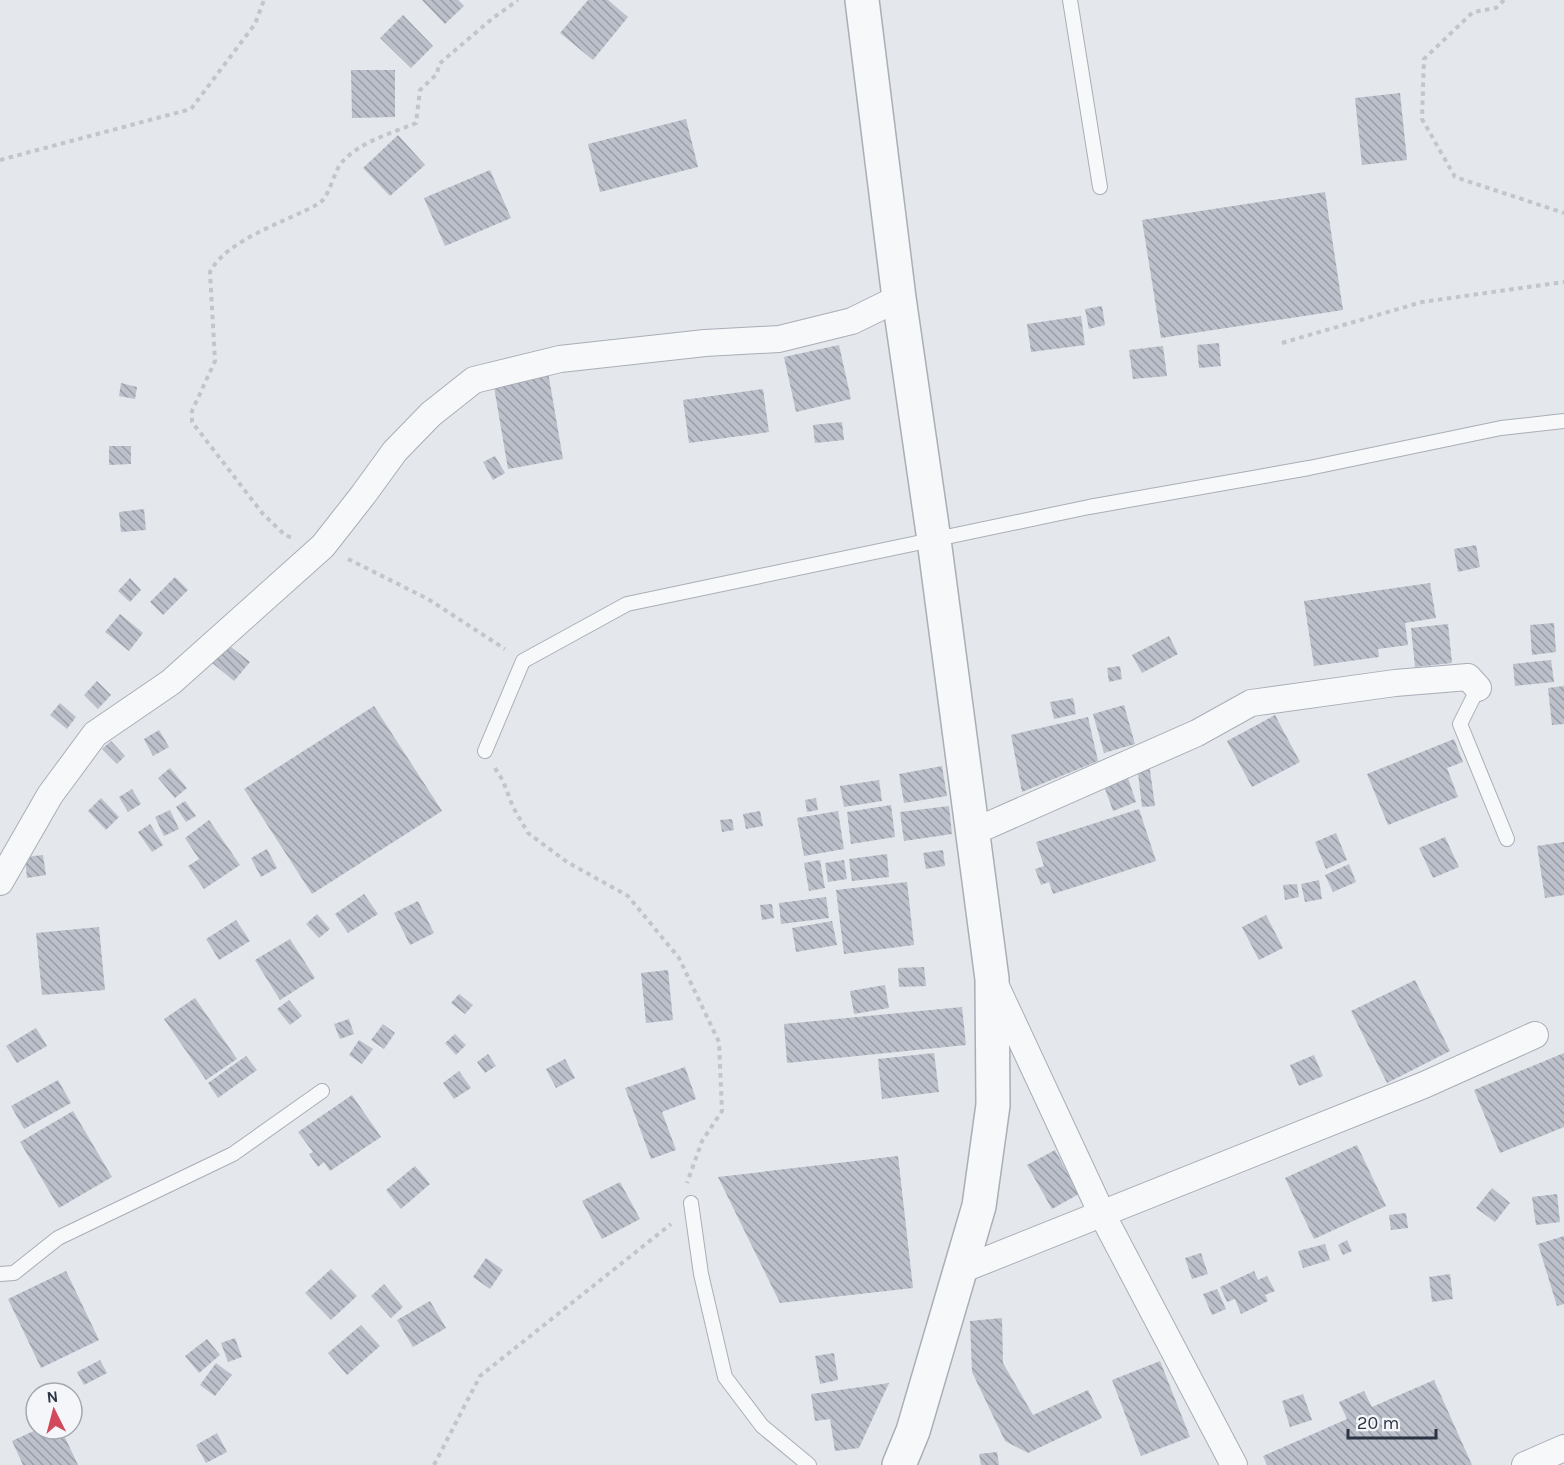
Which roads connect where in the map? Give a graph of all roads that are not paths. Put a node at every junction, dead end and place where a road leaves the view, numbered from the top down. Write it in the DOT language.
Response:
graph roads {
  1 [pos="862,0"];
  2 [pos="1070,0"];
  3 [pos="1100,187"];
  4 [pos="899,298"];
  5 [pos="1564,421"];
  6 [pos="934,540"];
  7 [pos="1478,688"];
  8 [pos="485,751"];
  9 [pos="973,832"];
  10 [pos="1507,839"];
  11 [pos="0,882"];
  12 [pos="992,979"];
  13 [pos="1534,1035"];
  14 [pos="322,1091"];
  15 [pos="691,1203"];
  16 [pos="1102,1214"];
  17 [pos="961,1270"];
  18 [pos="0,1274"];
  19 [pos="1564,1448"];
  20 [pos="809,1465"];
  21 [pos="899,1465"];
  22 [pos="1234,1465"];
  23 [pos="1526,1465"];
  1 -- 4 [label="street"];
  2 -- 3 [label="lane"];
  4 -- 6 [label="street"];
  4 -- 11 [label="street"];
  5 -- 6 [label="lane"];
  6 -- 8 [label="lane"];
  6 -- 9 [label="street"];
  7 -- 9 [label="street"];
  7 -- 10 [label="lane"];
  9 -- 12 [label="street"];
  12 -- 16 [label="street"];
  12 -- 17 [label="street"];
  13 -- 16 [label="street"];
  14 -- 18 [label="lane"];
  15 -- 20 [label="lane"];
  16 -- 17 [label="street"];
  16 -- 22 [label="street"];
  17 -- 21 [label="street"];
  19 -- 23 [label="street"];
}
